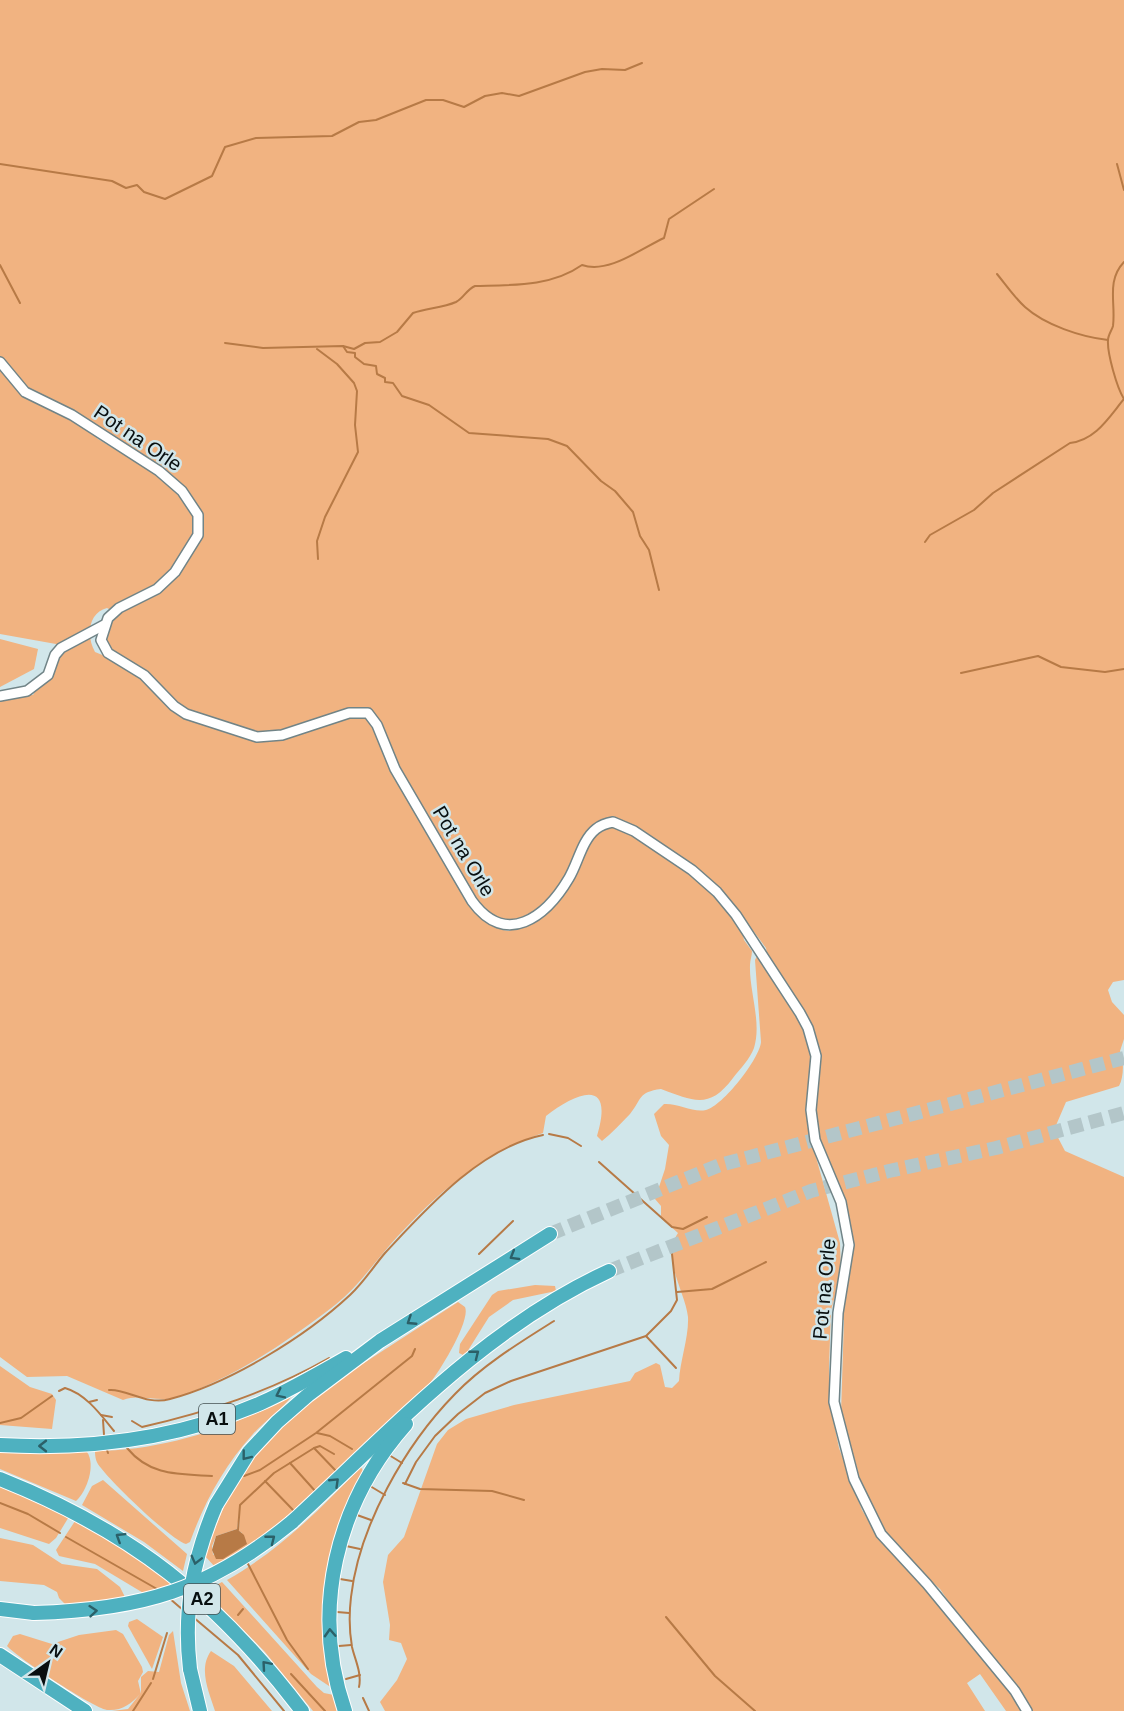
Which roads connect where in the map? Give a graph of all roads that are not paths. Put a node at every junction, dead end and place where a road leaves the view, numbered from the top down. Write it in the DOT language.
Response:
graph roads {
  1 [pos="0,362"];
  2 [pos="104,625"];
  3 [pos="0,696"];
  4 [pos="550,1234"];
  5 [pos="609,1271"];
  6 [pos="380,1341"];
  7 [pos="430,1391"];
  8 [pos="0,1445"];
  9 [pos="0,1479"];
  10 [pos="0,1609"];
  11 [pos="0,1655"];
  12 [pos="85,1711"];
  13 [pos="200,1711"];
  14 [pos="302,1711"];
  15 [pos="345,1711"];
  16 [pos="1027,1711"];
  1 -- 2 [label="street, Pot na Orle"];
  2 -- 3 [label="street"];
  2 -- 16 [label="street, Pot na Orle"];
  4 -- 6 [label="highway, A1, one-way"];
  7 -- 5 [label="highway, one-way"];
  6 -- 8 [label="highway, A1, one-way"];
  6 -- 13 [label="highway, one-way, bridge"];
  10 -- 7 [label="highway, one-way, bridge"];
  15 -- 7 [label="highway, one-way"];
  14 -- 9 [label="highway, A2, one-way"];
  11 -- 12 [label="highway"];
}
